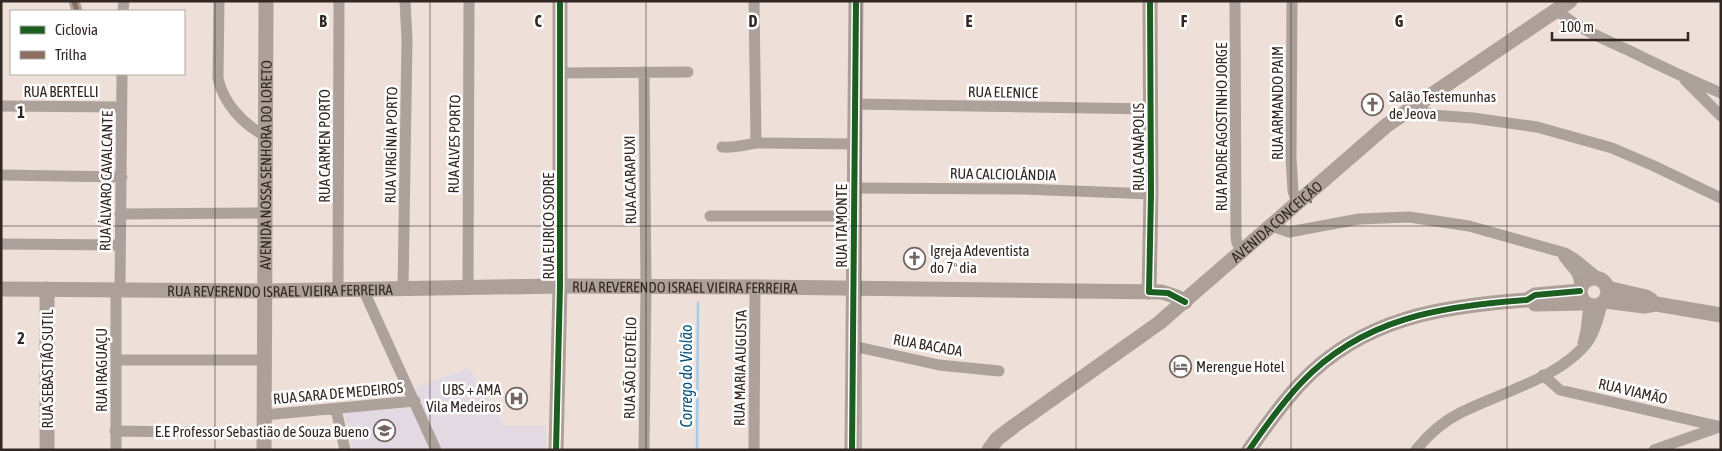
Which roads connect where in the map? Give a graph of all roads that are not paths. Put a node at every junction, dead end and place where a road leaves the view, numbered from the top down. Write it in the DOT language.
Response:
graph roads {
  1 [pos="219,1"];
  2 [pos="266,1"];
  3 [pos="339,1"];
  4 [pos="405,1"];
  5 [pos="470,1"];
  6 [pos="560,1"];
  7 [pos="754,1"];
  8 [pos="856,1"];
  9 [pos="1150,1"];
  10 [pos="1235,1"];
  11 [pos="1292,1"];
  12 [pos="1561,4"];
  13 [pos="644,72"];
  14 [pos="688,72"];
  15 [pos="560,73"];
  16 [pos="122,75"];
  17 [pos="1682,77"];
  18 [pos="1717,91"];
  19 [pos="1706,101"];
  20 [pos="854,104"];
  21 [pos="1,106"];
  22 [pos="1413,106"];
  23 [pos="121,107"];
  24 [pos="1150,109"];
  25 [pos="1721,116"];
  26 [pos="265,136"];
  27 [pos="756,144"];
  28 [pos="854,144"];
  29 [pos="722,147"];
  30 [pos="1,175"];
  31 [pos="122,177"];
  32 [pos="854,188"];
  33 [pos="1151,194"];
  34 [pos="1721,198"];
  35 [pos="1297,204"];
  36 [pos="264,213"];
  37 [pos="120,214"];
  38 [pos="710,216"];
  39 [pos="854,216"];
  40 [pos="1272,226"];
  41 [pos="1,244"];
  42 [pos="120,245"];
  43 [pos="1557,251"];
  44 [pos="1243,252"];
  45 [pos="560,286"];
  46 [pos="646,287"];
  47 [pos="755,287"];
  48 [pos="468,288"];
  49 [pos="854,288"];
  50 [pos="1,289"];
  51 [pos="47,289"];
  52 [pos="403,289"];
  53 [pos="118,290"];
  54 [pos="338,290"];
  55 [pos="364,290"];
  56 [pos="263,291"];
  57 [pos="1149,292"];
  58 [pos="1594,295"];
  59 [pos="1185,302"];
  60 [pos="1721,316"];
  61 [pos="853,346"];
  62 [pos="116,360"];
  63 [pos="264,360"];
  64 [pos="999,371"];
  65 [pos="1543,376"];
  66 [pos="415,401"];
  67 [pos="336,409"];
  68 [pos="264,415"];
  69 [pos="1721,427"];
  70 [pos="116,431"];
  71 [pos="264,433"];
  72 [pos="47,450"];
  73 [pos="116,450"];
  74 [pos="264,450"];
  75 [pos="345,450"];
  76 [pos="436,450"];
  77 [pos="556,450"];
  78 [pos="644,450"];
  79 [pos="754,450"];
  80 [pos="852,450"];
  81 [pos="989,450"];
  82 [pos="1249,450"];
  83 [pos="1416,450"];
  84 [pos="1654,450"];
  1 -- 26 [label="street"];
  2 -- 26 [label="street, AVENIDA NOSSA SENHORA DO LORETO"];
  3 -- 54 [label="street, RUA CARMEN PORTO"];
  4 -- 52 [label="street, RUA VIRGÍNIA PORTO"];
  5 -- 48 [label="street, RUA ALVES PORTO"];
  6 -- 15 [label="street, RUA EURICO SODRE"];
  7 -- 27 [label="street"];
  8 -- 20 [label="street, RUA ITAMONTE"];
  9 -- 24 [label="street, RUA CANÁPOLIS"];
  10 -- 44 [label="street, RUA PADRE AGOSTINHO JORGE"];
  11 -- 35 [label="street, RUA ARMANDO PAIM"];
  12 -- 17 [label="street"];
  12 -- 22 [label="street, AVENIDA CONCEIÇÃO"];
  13 -- 14 [label="street"];
  13 -- 15 [label="street"];
  13 -- 46 [label="street, RUA ACARAPUXI"];
  15 -- 45 [label="street, RUA EURICO SODRE"];
  16 -- 23 [label="street, RUA ÁLVARO CAVALCANTE"];
  17 -- 18 [label="street"];
  17 -- 19 [label="street"];
  18 -- 19 [label="street"];
  19 -- 25 [label="street"];
  20 -- 24 [label="street, RUA ELENICE"];
  20 -- 28 [label="street, RUA ITAMONTE"];
  21 -- 23 [label="street, RUA BERTELLI"];
  22 -- 34 [label="street"];
  22 -- 35 [label="street, AVENIDA CONCEIÇÃO"];
  23 -- 31 [label="street, RUA ÁLVARO CAVALCANTE"];
  24 -- 33 [label="street, RUA CANÁPOLIS"];
  26 -- 36 [label="street, AVENIDA NOSSA SENHORA DO LORETO"];
  27 -- 28 [label="street"];
  27 -- 29 [label="street"];
  28 -- 32 [label="street, RUA ITAMONTE"];
  30 -- 31 [label="street"];
  31 -- 37 [label="street, RUA ÁLVARO CAVALCANTE"];
  32 -- 33 [label="street, RUA CALCIOLÂNDIA"];
  32 -- 39 [label="street, RUA ITAMONTE"];
  33 -- 57 [label="street, RUA CANÁPOLIS"];
  35 -- 40 [label="street, AVENIDA CONCEIÇÃO"];
  36 -- 37 [label="street"];
  36 -- 56 [label="street, AVENIDA NOSSA SENHORA DO LORETO"];
  37 -- 42 [label="street, RUA ÁLVARO CAVALCANTE"];
  38 -- 39 [label="street"];
  39 -- 49 [label="street, RUA ITAMONTE"];
  40 -- 43 [label="street"];
  40 -- 44 [label="street, AVENIDA CONCEIÇÃO"];
  41 -- 42 [label="street"];
  42 -- 53 [label="street, RUA ÁLVARO CAVALCANTE"];
  43 -- 58 [label="street"];
  43 -- 58 [label="street"];
  44 -- 59 [label="street, AVENIDA CONCEIÇÃO"];
  45 -- 46 [label="street, RUA REVERENDO ISRAEL VIEIRA FERREIRA"];
  45 -- 48 [label="street, RUA REVERENDO ISRAEL VIEIRA FERREIRA"];
  45 -- 77 [label="street, RUA EURICO SODRE"];
  46 -- 47 [label="street, RUA REVERENDO ISRAEL VIEIRA FERREIRA"];
  46 -- 78 [label="street, RUA SÃO LEOTÉLIO"];
  47 -- 49 [label="street, RUA REVERENDO ISRAEL VIEIRA FERREIRA"];
  47 -- 79 [label="street, RUA MARIA AUGUSTA"];
  48 -- 52 [label="street, RUA REVERENDO ISRAEL VIEIRA FERREIRA"];
  49 -- 57 [label="street, RUA REVERENDO ISRAEL VIEIRA FERREIRA"];
  49 -- 61 [label="street, RUA ITAMONTE"];
  50 -- 51 [label="street, RUA REVERENDO ISRAEL VIEIRA FERREIRA"];
  51 -- 53 [label="street, RUA REVERENDO ISRAEL VIEIRA FERREIRA"];
  51 -- 72 [label="street, RUA SEBASTIÃO SUTIL"];
  52 -- 55 [label="street, RUA REVERENDO ISRAEL VIEIRA FERREIRA"];
  53 -- 56 [label="street, RUA REVERENDO ISRAEL VIEIRA FERREIRA"];
  53 -- 62 [label="street, RUA IRAGUAÇU"];
  54 -- 55 [label="street, RUA REVERENDO ISRAEL VIEIRA FERREIRA"];
  54 -- 56 [label="street, RUA REVERENDO ISRAEL VIEIRA FERREIRA"];
  55 -- 66 [label="street"];
  56 -- 63 [label="street, AVENIDA NOSSA SENHORA DO LORETO"];
  57 -- 59 [label="street, RUA REVERENDO ISRAEL VIEIRA FERREIRA"];
  58 -- 60 [label="street"];
  58 -- 65 [label="street"];
  58 -- 82 [label="street"];
  59 -- 81 [label="street, AVENIDA CONCEIÇÃO"];
  61 -- 64 [label="street, RUA BACADA"];
  61 -- 80 [label="street, RUA ITAMONTE"];
  62 -- 63 [label="street"];
  62 -- 70 [label="street, RUA IRAGUAÇU"];
  63 -- 68 [label="street, AVENIDA NOSSA SENHORA DO LORETO"];
  65 -- 69 [label="street, RUA VIAMÃO"];
  65 -- 83 [label="street"];
  66 -- 67 [label="street, RUA SARA DE MEDEIROS"];
  66 -- 76 [label="street"];
  67 -- 68 [label="street, RUA SARA DE MEDEIROS"];
  67 -- 75 [label="street"];
  68 -- 71 [label="street, AVENIDA NOSSA SENHORA DO LORETO"];
  69 -- 84 [label="street"];
  70 -- 71 [label="street"];
  70 -- 73 [label="street, RUA IRAGUAÇU"];
  71 -- 74 [label="street, AVENIDA NOSSA SENHORA DO LORETO"];
}
